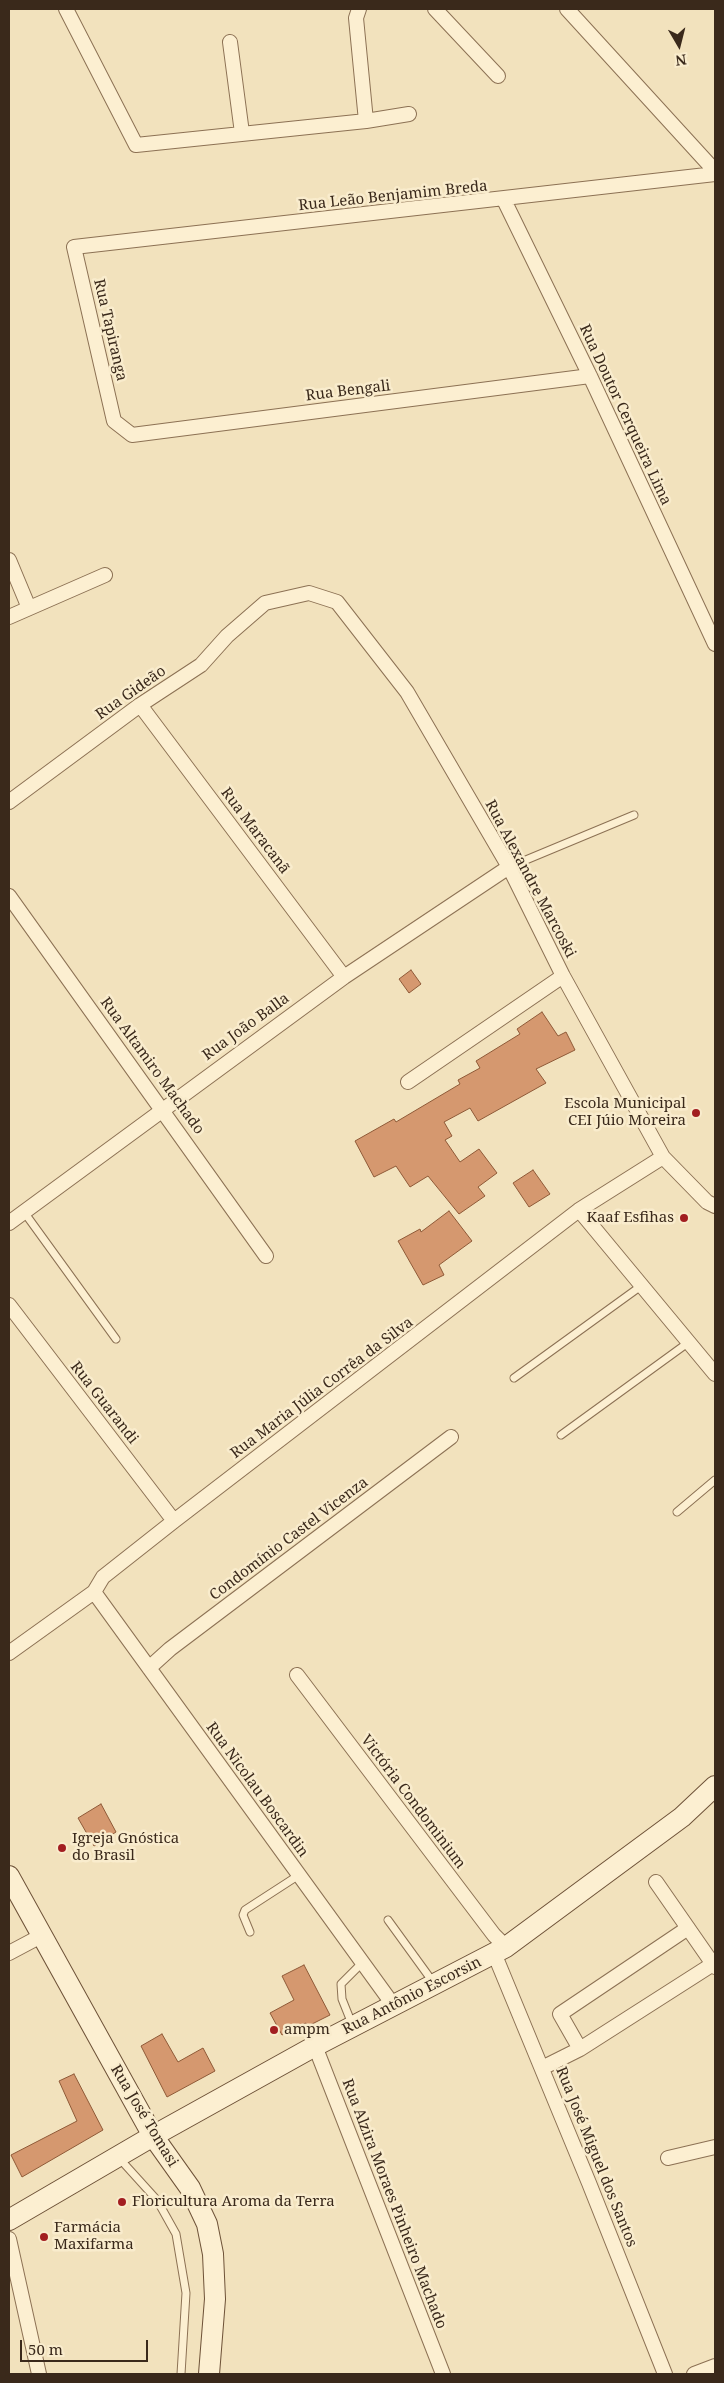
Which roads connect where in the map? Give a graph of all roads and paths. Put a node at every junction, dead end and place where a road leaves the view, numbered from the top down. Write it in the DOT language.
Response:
graph roads {
  1 [pos="66,9"];
  2 [pos="359,9"];
  3 [pos="435,9"];
  4 [pos="567,9"];
  5 [pos="230,42"];
  6 [pos="498,76"];
  7 [pos="409,114"];
  8 [pos="366,121"];
  9 [pos="242,133"];
  10 [pos="713,166"];
  11 [pos="504,200"];
  12 [pos="74,247"];
  13 [pos="590,376"];
  14 [pos="114,421"];
  15 [pos="9,560"];
  16 [pos="105,575"];
  17 [pos="265,603"];
  18 [pos="29,608"];
  19 [pos="9,616"];
  20 [pos="715,644"];
  21 [pos="140,704"];
  22 [pos="9,802"];
  23 [pos="634,815"];
  24 [pos="509,867"];
  25 [pos="9,896"];
  26 [pos="563,976"];
  27 [pos="344,977"];
  28 [pos="408,1082"];
  29 [pos="162,1108"];
  30 [pos="663,1157"];
  31 [pos="715,1206"];
  32 [pos="579,1210"];
  33 [pos="24,1212"];
  34 [pos="9,1223"];
  35 [pos="266,1256"];
  36 [pos="641,1286"];
  37 [pos="9,1305"];
  38 [pos="116,1339"];
  39 [pos="688,1342"];
  40 [pos="715,1374"];
  41 [pos="514,1378"];
  42 [pos="561,1435"];
  43 [pos="451,1437"];
  44 [pos="715,1480"];
  45 [pos="677,1512"];
  46 [pos="174,1521"];
  47 [pos="94,1592"];
  48 [pos="9,1653"];
  49 [pos="149,1668"];
  50 [pos="297,1674"];
  51 [pos="715,1786"];
  52 [pos="299,1875"];
  53 [pos="9,1876"];
  54 [pos="656,1882"];
  55 [pos="388,1920"];
  56 [pos="688,1928"];
  57 [pos="250,1932"];
  58 [pos="41,1936"];
  59 [pos="500,1950"];
  60 [pos="9,1953"];
  61 [pos="362,1963"];
  62 [pos="714,1965"];
  63 [pos="435,1985"];
  64 [pos="394,2006"];
  65 [pos="353,2027"];
  66 [pos="315,2046"];
  67 [pos="580,2049"];
  68 [pos="542,2068"];
  69 [pos="153,2136"];
  70 [pos="715,2147"];
  71 [pos="118,2156"];
  72 [pos="668,2158"];
  73 [pos="9,2220"];
  74 [pos="9,2239"];
  75 [pos="715,2366"];
  76 [pos="39,2374"];
  77 [pos="181,2374"];
  78 [pos="209,2374"];
  79 [pos="443,2374"];
  80 [pos="665,2374"];
  81 [pos="694,2374"];
  1 -- 9 [label="street"];
  2 -- 8 [label="street"];
  3 -- 6 [label="street"];
  4 -- 10 [label="street"];
  5 -- 9 [label="street"];
  7 -- 8 [label="street"];
  8 -- 9 [label="street"];
  10 -- 11 [label="street, Rua Leão Benjamim Breda"];
  11 -- 12 [label="street, Rua Leão Benjamim Breda"];
  11 -- 13 [label="street, Rua Doutor Cerqueira Lima"];
  12 -- 14 [label="street, Rua Tapiranga"];
  13 -- 14 [label="street, Rua Bengali"];
  13 -- 20 [label="street, Rua Doutor Cerqueira Lima"];
  15 -- 18 [label="street"];
  16 -- 18 [label="street"];
  17 -- 21 [label="street, Rua Gideão"];
  17 -- 24 [label="street, Rua Alexandre Marcoski"];
  18 -- 19 [label="street"];
  21 -- 22 [label="street, Rua Gideão"];
  21 -- 27 [label="street, Rua Maracanã"];
  23 -- 24 [label="lane"];
  24 -- 26 [label="street, Rua Alexandre Marcoski"];
  24 -- 27 [label="street, Rua João Balla"];
  25 -- 29 [label="street, Rua Altamiro Machado"];
  26 -- 28 [label="street"];
  26 -- 30 [label="street, Rua Alexandre Marcoski"];
  27 -- 29 [label="street, Rua João Balla"];
  29 -- 33 [label="street, Rua João Balla"];
  29 -- 35 [label="street, Rua Altamiro Machado"];
  30 -- 31 [label="street, Rua Alexandre Marcoski"];
  30 -- 32 [label="street, Rua Maria Júlia Corrêa da Silva"];
  32 -- 36 [label="street"];
  32 -- 46 [label="street, Rua Maria Júlia Corrêa da Silva"];
  33 -- 34 [label="street, Rua João Balla"];
  33 -- 38 [label="lane"];
  36 -- 39 [label="street"];
  36 -- 41 [label="lane"];
  37 -- 46 [label="street, Rua Guarandi"];
  39 -- 40 [label="street"];
  39 -- 42 [label="lane"];
  43 -- 49 [label="street, Condomínio Castel Vicenza"];
  44 -- 45 [label="lane"];
  46 -- 47 [label="street, Rua Maria Júlia Corrêa da Silva"];
  47 -- 48 [label="street, Rua Maria Júlia Corrêa da Silva"];
  47 -- 49 [label="street, Rua Nicolau Boscardin"];
  49 -- 52 [label="street, Rua Nicolau Boscardin"];
  50 -- 59 [label="street, Victória Condominium"];
  51 -- 59 [label="main road, Rua Antônio Escorsin"];
  52 -- 57 [label="lane"];
  52 -- 61 [label="street, Rua Nicolau Boscardin"];
  53 -- 58 [label="main road, Rua José Tomasi"];
  54 -- 56 [label="street"];
  55 -- 63 [label="lane"];
  56 -- 62 [label="street"];
  56 -- 67 [label="street"];
  58 -- 60 [label="street"];
  58 -- 69 [label="main road, Rua José Tomasi"];
  59 -- 63 [label="main road, Rua Antônio Escorsin"];
  59 -- 68 [label="street, Rua José Miguel dos Santos"];
  61 -- 64 [label="street, Rua Nicolau Boscardin"];
  61 -- 65 [label="lane"];
  62 -- 67 [label="street"];
  63 -- 64 [label="main road, Rua Antônio Escorsin"];
  64 -- 65 [label="main road, Rua Antônio Escorsin"];
  65 -- 66 [label="main road, Rua Antônio Escorsin"];
  66 -- 69 [label="main road, Rua Antônio Escorsin"];
  66 -- 79 [label="street, Rua Alzira Moraes Pinheiro Machado"];
  67 -- 68 [label="street"];
  68 -- 80 [label="street, Rua José Miguel dos Santos"];
  69 -- 71 [label="main road, Rua Antônio Escorsin"];
  69 -- 78 [label="main road, Rua José Tomasi"];
  70 -- 72 [label="street"];
  71 -- 73 [label="main road, Rua Antônio Escorsin"];
  71 -- 77 [label="lane"];
  74 -- 76 [label="street"];
  75 -- 81 [label="street"];
}
